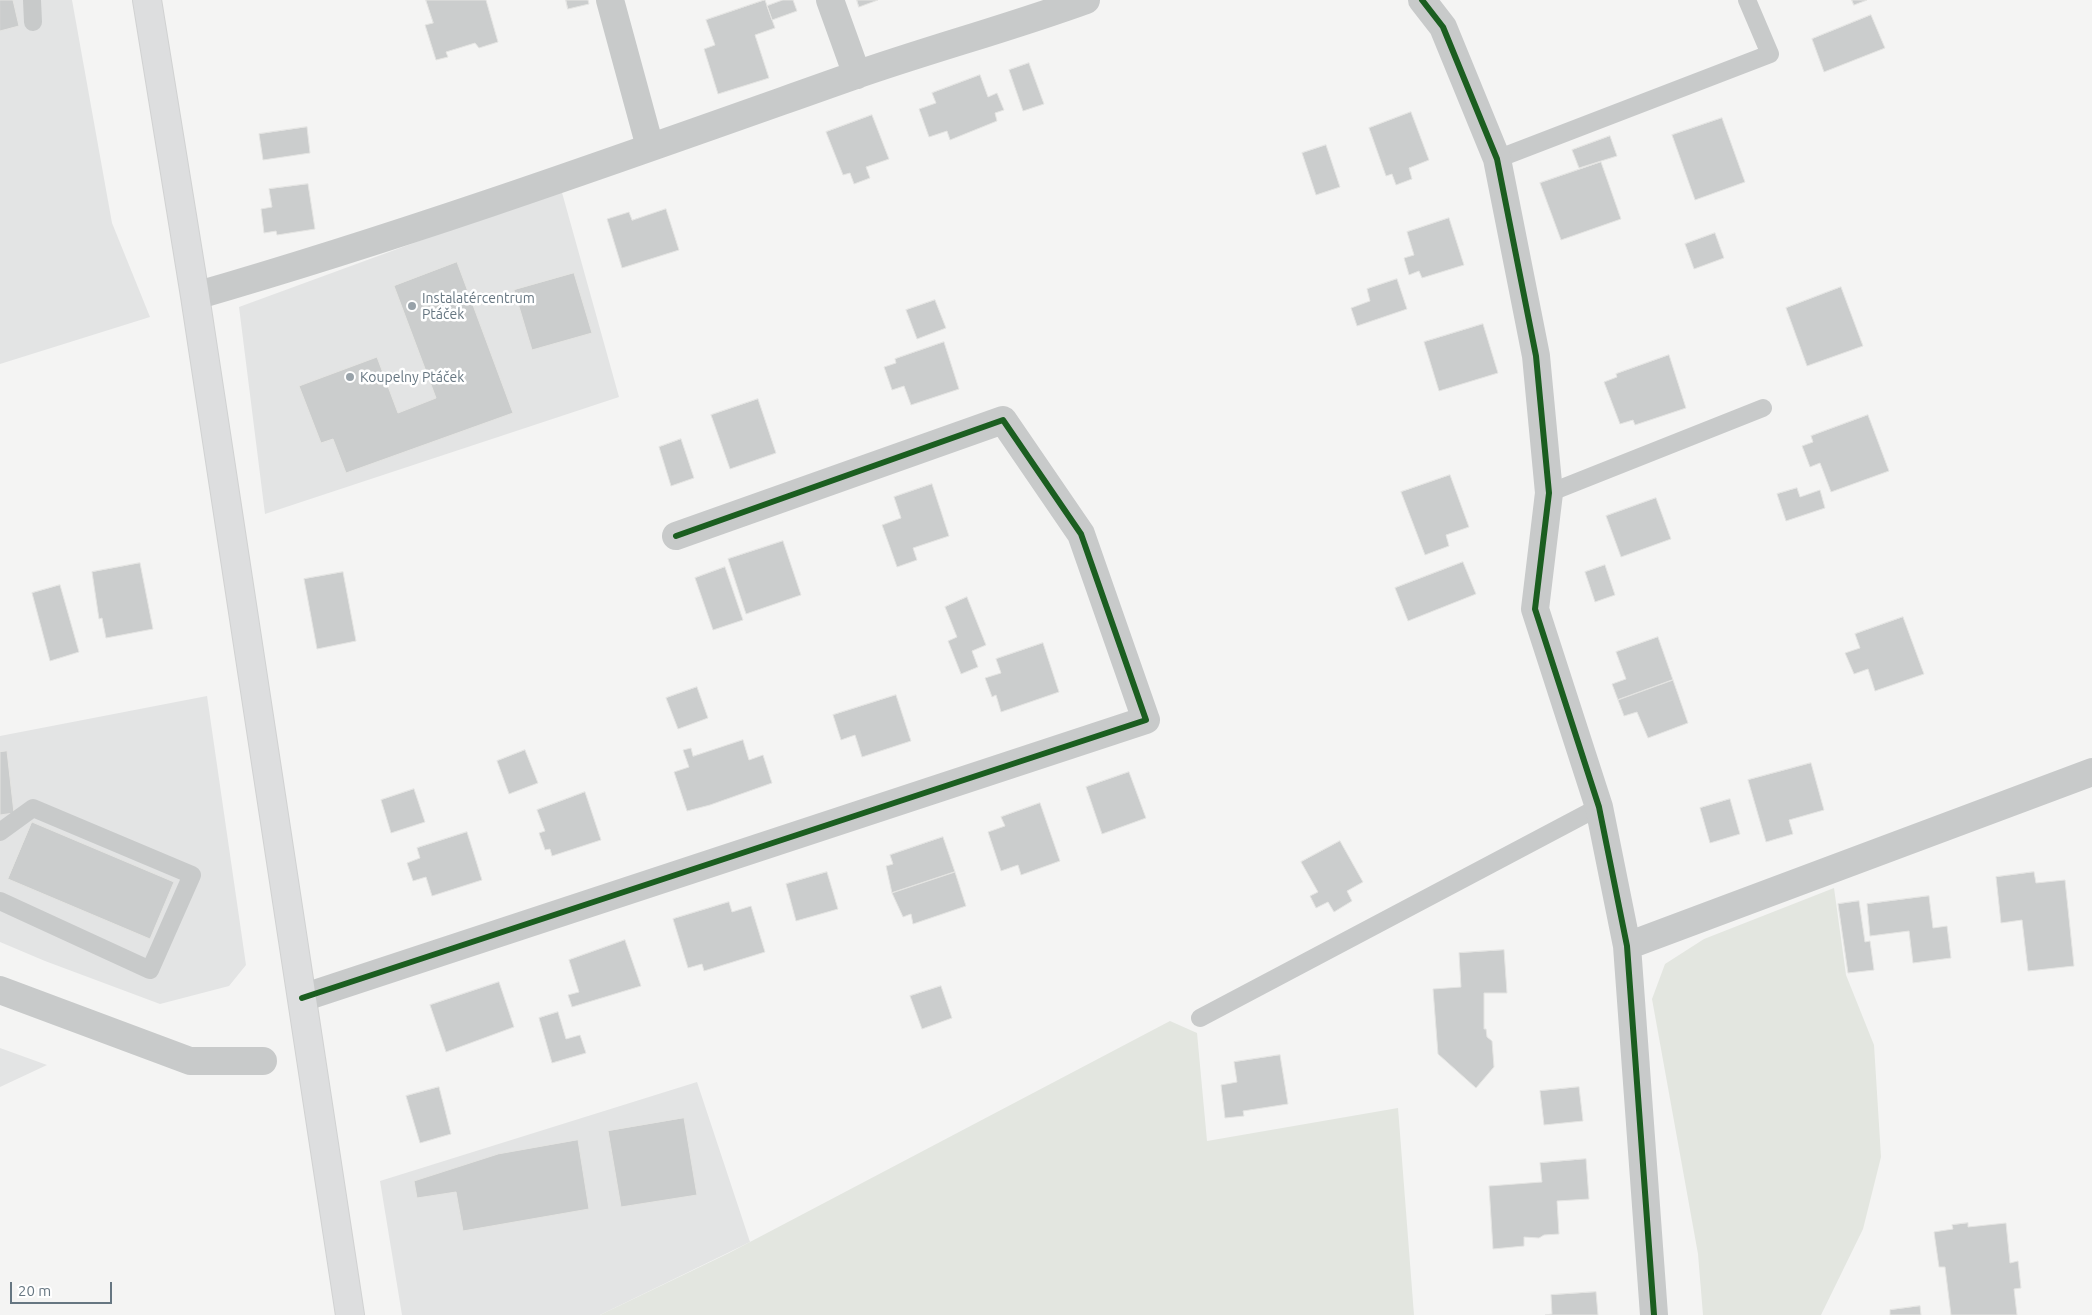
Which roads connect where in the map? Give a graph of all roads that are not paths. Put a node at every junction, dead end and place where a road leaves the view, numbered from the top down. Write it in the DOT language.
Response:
graph roads {
  1 [pos="32,0"];
  2 [pos="147,0"];
  3 [pos="610,0"];
  4 [pos="830,0"];
  5 [pos="1086,0"];
  6 [pos="1422,0"];
  7 [pos="1747,0"];
  8 [pos="33,22"];
  9 [pos="857,75"];
  10 [pos="650,148"];
  11 [pos="1497,159"];
  12 [pos="195,296"];
  13 [pos="1764,408"];
  14 [pos="1549,493"];
  15 [pos="676,536"];
  16 [pos="2092,772"];
  17 [pos="1599,807"];
  18 [pos="0,832"];
  19 [pos="0,901"];
  20 [pos="1627,946"];
  21 [pos="0,990"];
  22 [pos="302,998"];
  23 [pos="1200,1018"];
  24 [pos="263,1062"];
  25 [pos="350,1315"];
  26 [pos="1654,1315"];
  1 -- 8 [label="lane"];
  2 -- 12 [label="main road"];
  3 -- 10 [label="street"];
  4 -- 9 [label="street"];
  5 -- 9 [label="street"];
  6 -- 11 [label="street"];
  7 -- 11 [label="lane"];
  9 -- 10 [label="street"];
  10 -- 12 [label="street"];
  11 -- 14 [label="street"];
  12 -- 22 [label="main road"];
  13 -- 14 [label="lane"];
  14 -- 17 [label="street"];
  15 -- 22 [label="street"];
  16 -- 20 [label="street"];
  17 -- 20 [label="street"];
  17 -- 23 [label="lane"];
  18 -- 19 [label="lane"];
  20 -- 26 [label="street"];
  21 -- 24 [label="street"];
  22 -- 25 [label="main road"];
}
